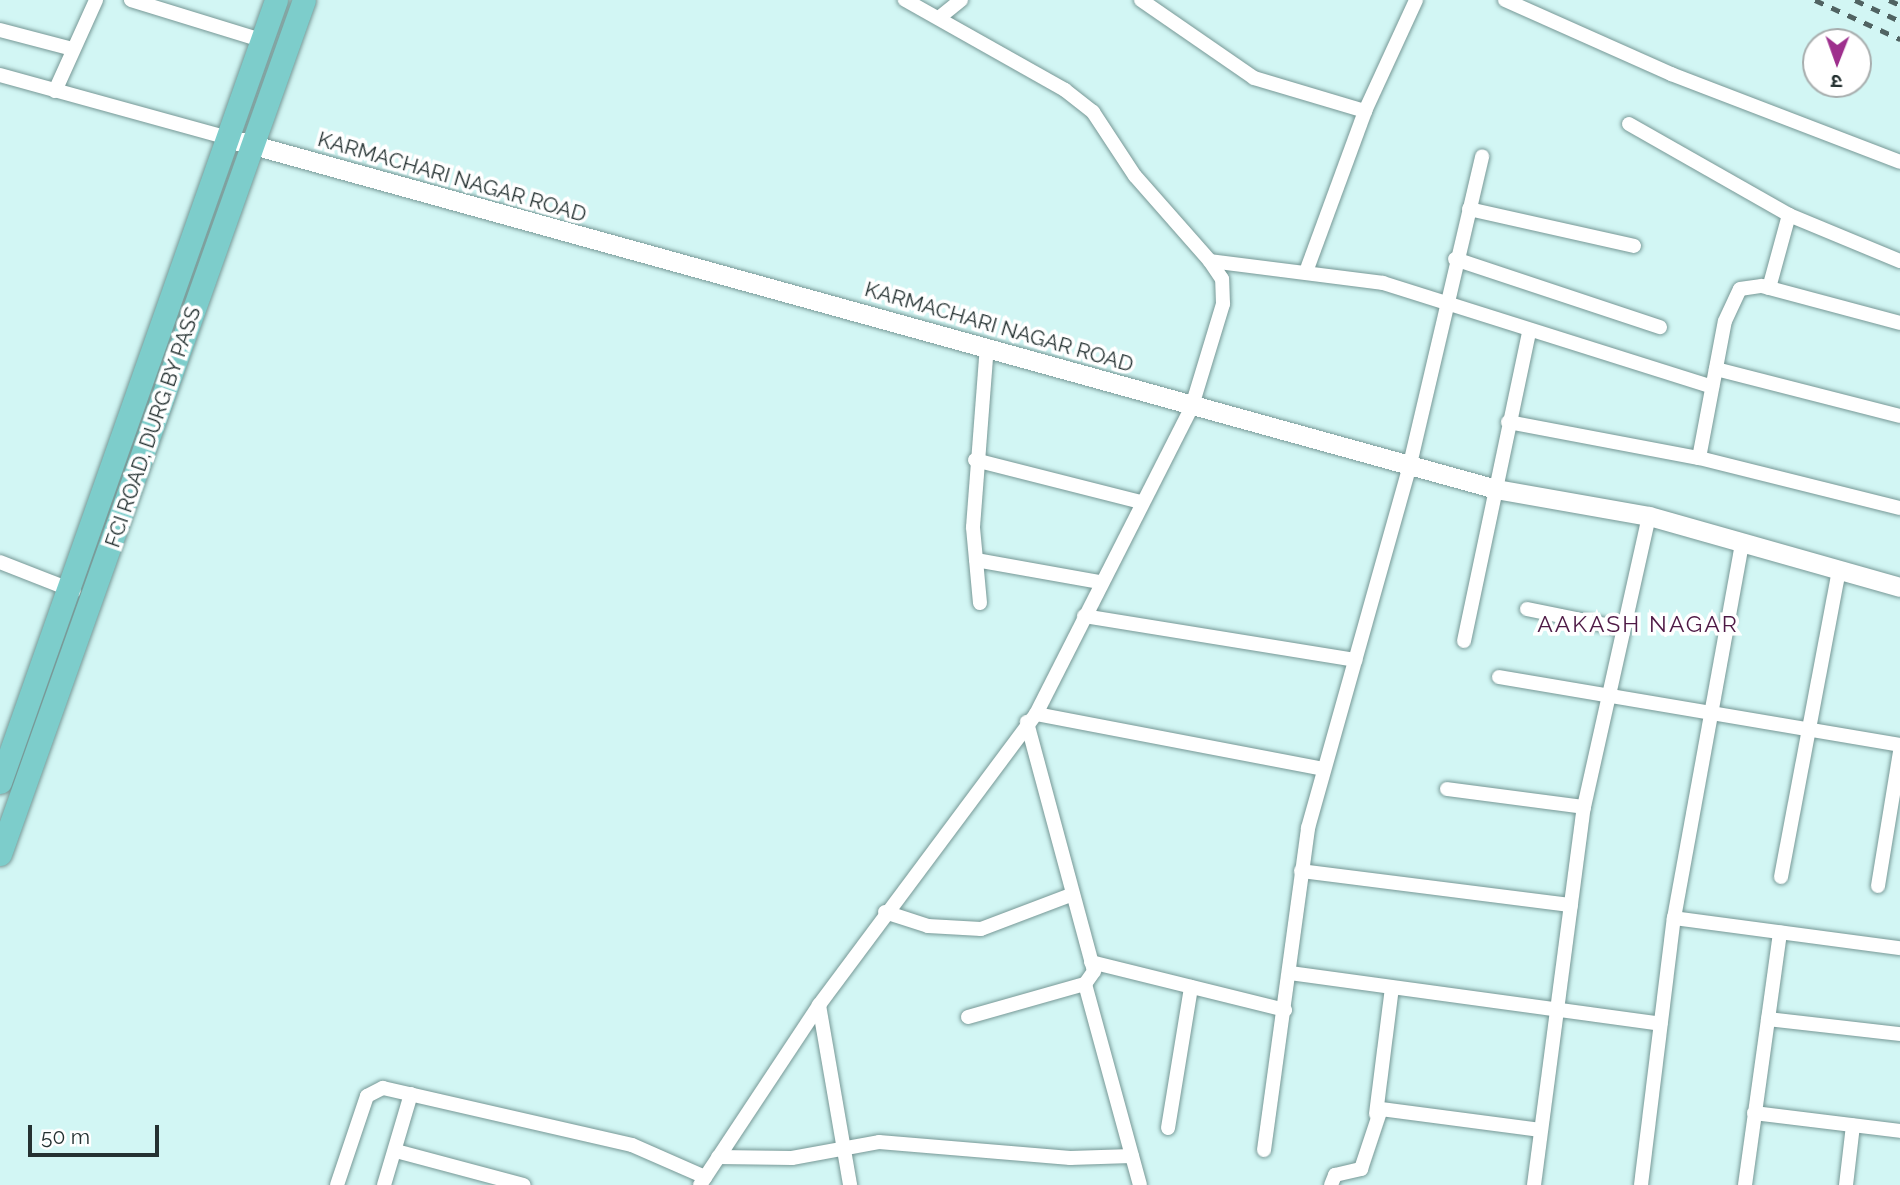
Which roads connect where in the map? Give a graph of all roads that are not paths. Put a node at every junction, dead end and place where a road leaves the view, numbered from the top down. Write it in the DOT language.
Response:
graph roads {
  1 [pos="96,0"];
  2 [pos="131,0"];
  3 [pos="276,0"];
  4 [pos="304,0"];
  5 [pos="905,0"];
  6 [pos="961,0"];
  7 [pos="1141,0"];
  8 [pos="1416,0"];
  9 [pos="1505,0"];
  10 [pos="930,4"];
  11 [pos="940,17"];
  12 [pos="0,30"];
  13 [pos="261,40"];
  14 [pos="73,49"];
  15 [pos="0,75"];
  16 [pos="55,90"];
  17 [pos="1365,111"];
  18 [pos="1629,124"];
  19 [pos="239,141"];
  20 [pos="1482,156"];
  21 [pos="1900,162"];
  22 [pos="1469,209"];
  23 [pos="1789,215"];
  24 [pos="1634,246"];
  25 [pos="1455,259"];
  26 [pos="1210,261"];
  27 [pos="1900,261"];
  28 [pos="1307,269"];
  29 [pos="1769,288"];
  30 [pos="1445,300"];
  31 [pos="1900,323"];
  32 [pos="1660,327"];
  33 [pos="1529,333"];
  34 [pos="987,347"];
  35 [pos="1716,369"];
  36 [pos="1712,387"];
  37 [pos="1192,406"];
  38 [pos="1900,416"];
  39 [pos="1508,422"];
  40 [pos="1699,458"];
  41 [pos="975,460"];
  42 [pos="1410,464"];
  43 [pos="1496,489"];
  44 [pos="1141,502"];
  45 [pos="1900,508"];
  46 [pos="1649,516"];
  47 [pos="1742,542"];
  48 [pos="976,560"];
  49 [pos="0,562"];
  50 [pos="1839,569"];
  51 [pos="1100,582"];
  52 [pos="1900,587"];
  53 [pos="68,589"];
  54 [pos="94,600"];
  55 [pos="980,603"];
  56 [pos="1527,608"];
  57 [pos="1084,616"];
  58 [pos="1620,628"];
  59 [pos="1464,641"];
  60 [pos="1355,660"];
  61 [pos="1499,677"];
  62 [pos="1607,694"];
  63 [pos="1707,712"];
  64 [pos="1032,718"];
  65 [pos="1806,729"];
  66 [pos="1900,745"];
  67 [pos="1900,752"];
  68 [pos="1323,769"];
  69 [pos="0,782"];
  70 [pos="1447,789"];
  71 [pos="1584,807"];
  72 [pos="0,854"];
  73 [pos="1301,871"];
  74 [pos="1781,877"];
  75 [pos="1878,886"];
  76 [pos="1073,894"];
  77 [pos="1572,905"];
  78 [pos="885,912"];
  79 [pos="1674,918"];
  80 [pos="1780,932"];
  81 [pos="1900,948"];
  82 [pos="1091,962"];
  83 [pos="1290,973"];
  84 [pos="1085,984"];
  85 [pos="1191,987"];
  86 [pos="1392,988"];
  87 [pos="819,1005"];
  88 [pos="1285,1010"];
  89 [pos="1557,1012"];
  90 [pos="968,1017"];
  91 [pos="1768,1019"];
  92 [pos="1661,1024"];
  93 [pos="1900,1034"];
  94 [pos="411,1094"];
  95 [pos="1754,1113"];
  96 [pos="1376,1114"];
  97 [pos="1853,1125"];
  98 [pos="1168,1128"];
  99 [pos="1541,1130"];
  100 [pos="1900,1131"];
  101 [pos="840,1148"];
  102 [pos="1264,1150"];
  103 [pos="396,1151"];
  104 [pos="1132,1156"];
  105 [pos="718,1157"];
  106 [pos="703,1181"];
  107 [pos="337,1185"];
  108 [pos="384,1185"];
  109 [pos="524,1185"];
  110 [pos="850,1185"];
  111 [pos="1140,1185"];
  112 [pos="1331,1185"];
  113 [pos="1534,1185"];
  114 [pos="1641,1185"];
  115 [pos="1745,1185"];
  116 [pos="1846,1185"];
  1 -- 14 [label="street"];
  2 -- 13 [label="street"];
  3 -- 13 [label="main road, FCI ROAD, DURG BY PASS"];
  4 -- 19 [label="main road, FCI ROAD, DURG BY PASS"];
  5 -- 10 [label="street"];
  6 -- 11 [label="street"];
  7 -- 17 [label="street"];
  8 -- 17 [label="street"];
  9 -- 21 [label="street"];
  10 -- 11 [label="street"];
  11 -- 26 [label="street"];
  12 -- 14 [label="street"];
  13 -- 19 [label="main road, FCI ROAD, DURG BY PASS"];
  14 -- 16 [label="street"];
  15 -- 16 [label="street"];
  16 -- 19 [label="street"];
  17 -- 28 [label="street"];
  18 -- 23 [label="street"];
  19 -- 34 [label="street, KARMACHARI NAGAR ROAD"];
  19 -- 53 [label="main road, FCI ROAD, DURG BY PASS"];
  19 -- 54 [label="main road, FCI ROAD, DURG BY PASS"];
  20 -- 22 [label="street"];
  22 -- 24 [label="street"];
  22 -- 25 [label="street"];
  23 -- 27 [label="street"];
  23 -- 29 [label="street"];
  25 -- 30 [label="street"];
  25 -- 32 [label="street"];
  26 -- 28 [label="street"];
  26 -- 37 [label="street"];
  28 -- 30 [label="street"];
  29 -- 31 [label="street"];
  29 -- 35 [label="street"];
  30 -- 33 [label="street"];
  30 -- 42 [label="street"];
  33 -- 36 [label="street"];
  33 -- 39 [label="street"];
  34 -- 37 [label="street, KARMACHARI NAGAR ROAD"];
  34 -- 41 [label="street"];
  35 -- 36 [label="street"];
  35 -- 38 [label="street"];
  36 -- 40 [label="street"];
  37 -- 42 [label="street, KARMACHARI NAGAR ROAD"];
  37 -- 44 [label="street"];
  39 -- 40 [label="street"];
  39 -- 43 [label="street"];
  40 -- 45 [label="street"];
  41 -- 44 [label="street"];
  41 -- 48 [label="street"];
  42 -- 43 [label="street, KARMACHARI NAGAR ROAD"];
  42 -- 60 [label="street"];
  43 -- 46 [label="street, KARMACHARI NAGAR ROAD"];
  43 -- 59 [label="street"];
  44 -- 51 [label="street"];
  46 -- 47 [label="street, KARMACHARI NAGAR ROAD"];
  46 -- 58 [label="street"];
  47 -- 50 [label="street, KARMACHARI NAGAR ROAD"];
  47 -- 63 [label="street"];
  48 -- 51 [label="street"];
  48 -- 55 [label="street"];
  49 -- 53 [label="street"];
  50 -- 52 [label="street, KARMACHARI NAGAR ROAD"];
  50 -- 65 [label="street"];
  51 -- 57 [label="street"];
  53 -- 54 [label="street"];
  53 -- 69 [label="main road, FCI ROAD, DURG BY PASS"];
  54 -- 72 [label="main road, FCI ROAD, DURG BY PASS"];
  56 -- 58 [label="street"];
  57 -- 60 [label="street"];
  57 -- 64 [label="street"];
  58 -- 62 [label="street"];
  60 -- 68 [label="street"];
  61 -- 62 [label="street"];
  62 -- 63 [label="street"];
  62 -- 71 [label="street"];
  63 -- 65 [label="street"];
  63 -- 79 [label="street"];
  64 -- 68 [label="street"];
  64 -- 76 [label="street"];
  64 -- 78 [label="street"];
  65 -- 66 [label="street"];
  65 -- 74 [label="street"];
  67 -- 75 [label="street"];
  68 -- 73 [label="street"];
  70 -- 71 [label="street"];
  71 -- 77 [label="street"];
  73 -- 77 [label="street"];
  73 -- 83 [label="street"];
  76 -- 78 [label="street"];
  76 -- 82 [label="street"];
  77 -- 89 [label="street"];
  78 -- 87 [label="street"];
  79 -- 80 [label="street"];
  79 -- 92 [label="street"];
  80 -- 81 [label="street"];
  80 -- 91 [label="street"];
  82 -- 84 [label="street"];
  82 -- 85 [label="street"];
  83 -- 86 [label="street"];
  83 -- 88 [label="street"];
  84 -- 90 [label="street"];
  84 -- 104 [label="street"];
  85 -- 88 [label="street"];
  85 -- 98 [label="street"];
  86 -- 89 [label="street"];
  86 -- 96 [label="street"];
  87 -- 101 [label="street"];
  87 -- 105 [label="street"];
  88 -- 102 [label="street"];
  89 -- 92 [label="street"];
  89 -- 99 [label="street"];
  91 -- 93 [label="street"];
  91 -- 95 [label="street"];
  92 -- 114 [label="street"];
  94 -- 103 [label="street"];
  94 -- 106 [label="street"];
  94 -- 107 [label="street"];
  95 -- 97 [label="street"];
  95 -- 115 [label="street"];
  96 -- 99 [label="street"];
  96 -- 112 [label="street"];
  97 -- 100 [label="street"];
  97 -- 116 [label="street"];
  99 -- 113 [label="street"];
  101 -- 104 [label="street"];
  101 -- 105 [label="street"];
  101 -- 110 [label="street"];
  103 -- 108 [label="street"];
  103 -- 109 [label="street"];
  104 -- 111 [label="street"];
  105 -- 106 [label="street"];
}
